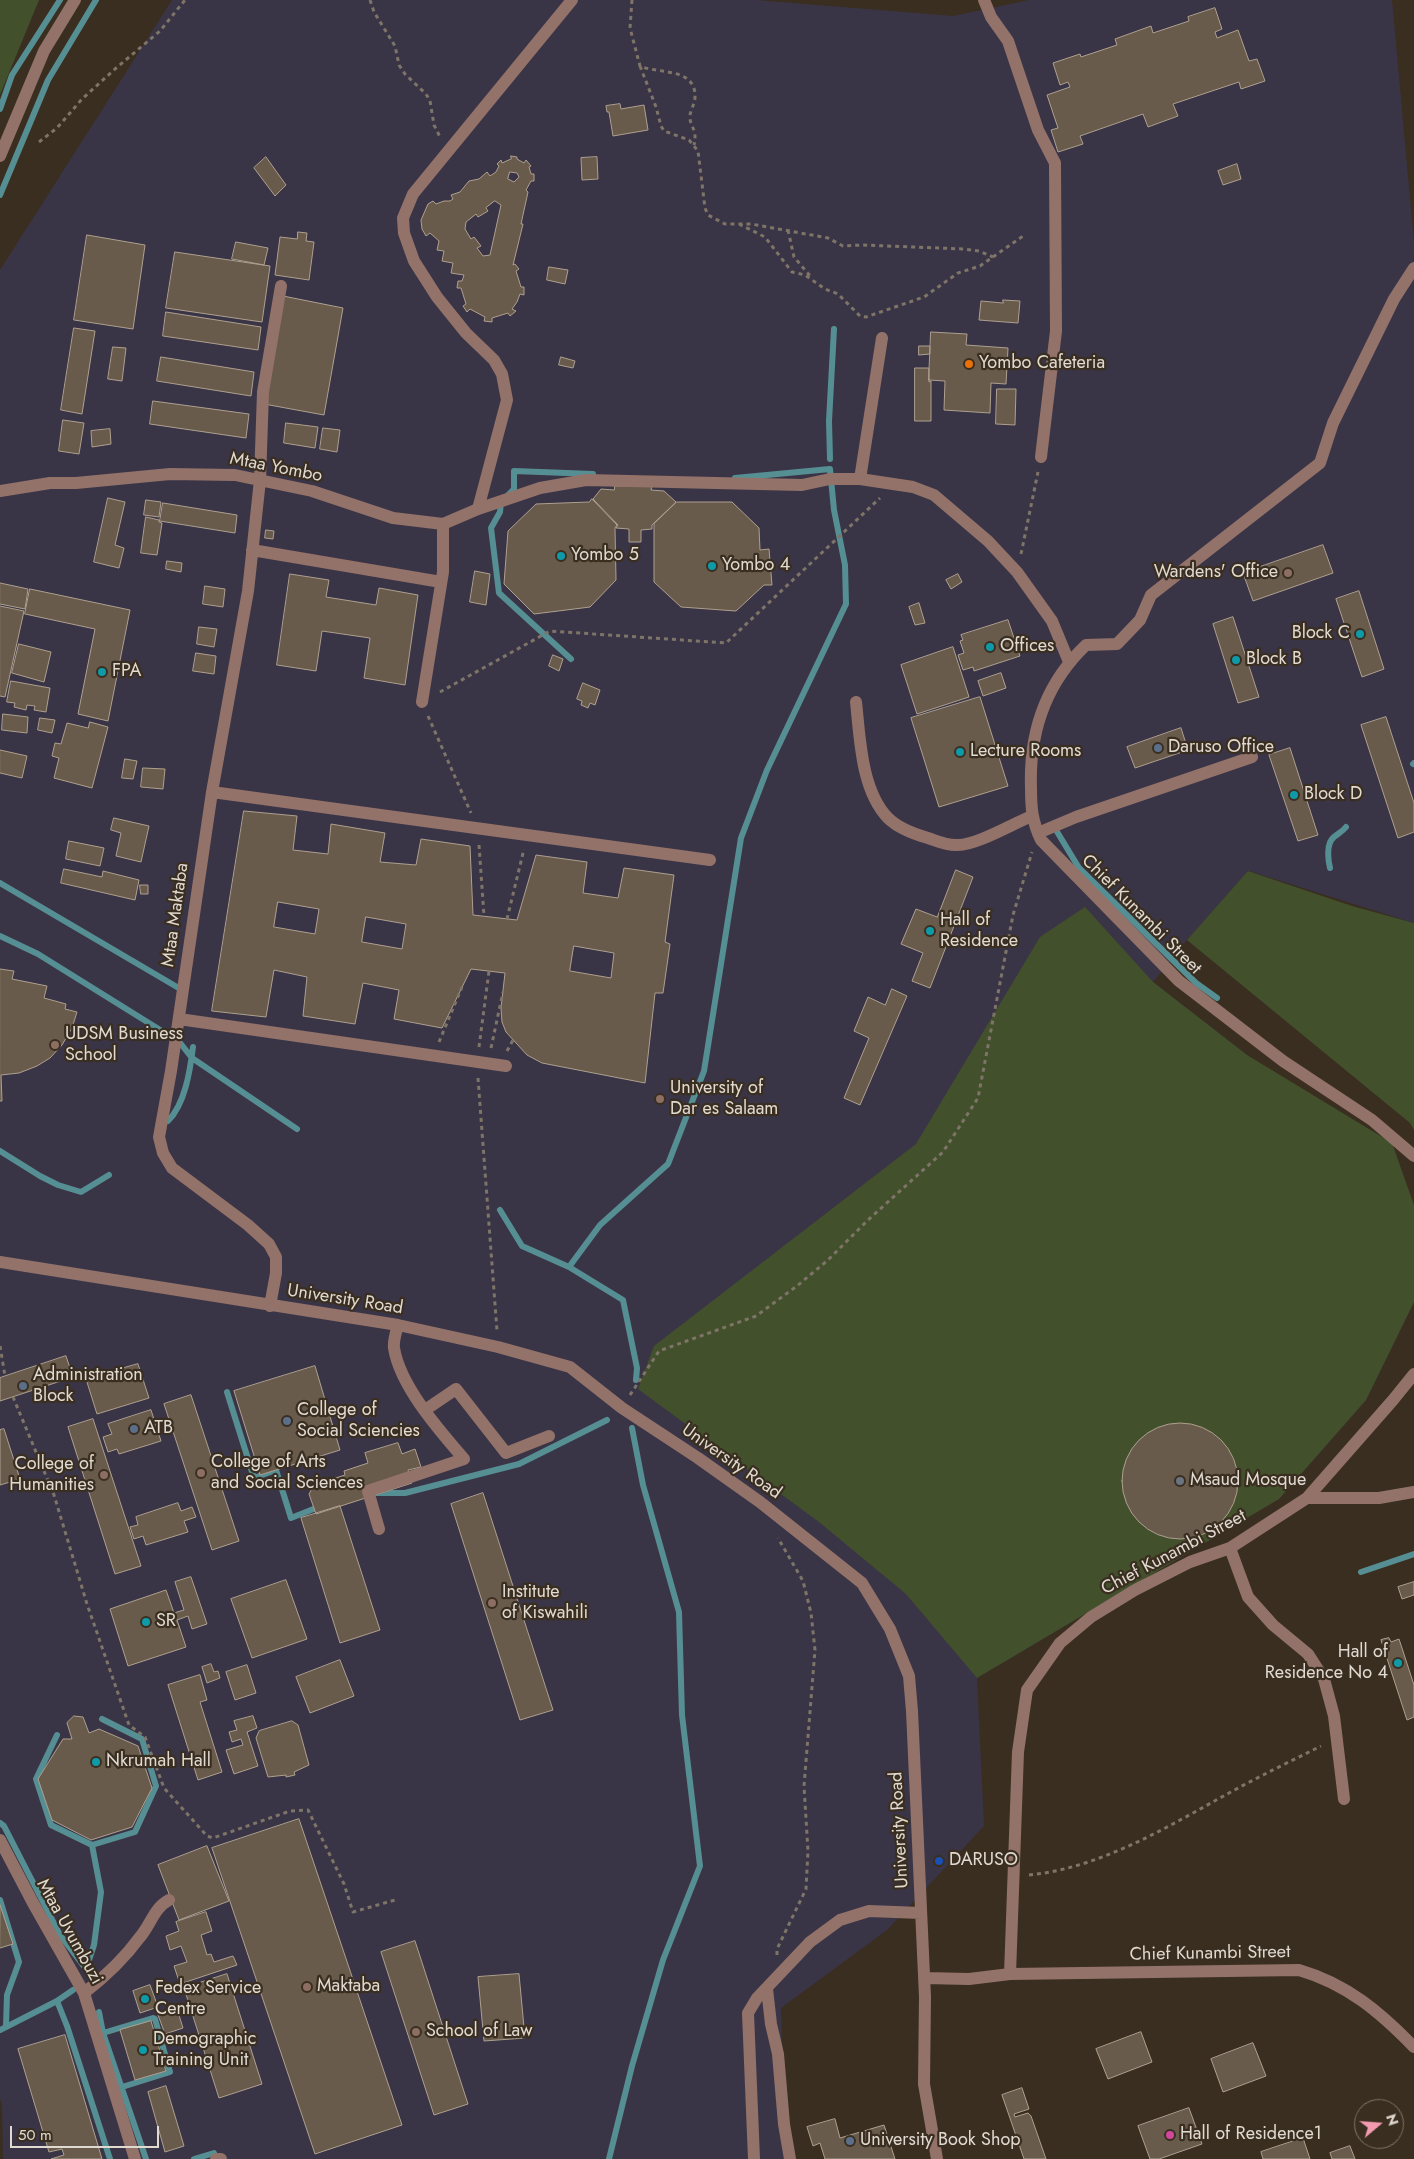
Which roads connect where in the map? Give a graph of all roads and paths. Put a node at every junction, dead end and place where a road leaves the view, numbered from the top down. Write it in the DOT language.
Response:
graph roads {
  1 [pos="75,0"];
  2 [pos="185,0"];
  3 [pos="370,0"];
  4 [pos="572,0"];
  5 [pos="632,0"];
  6 [pos="984,0"];
  7 [pos="640,66"];
  8 [pos="39,142"];
  9 [pos="694,145"];
  10 [pos="447,151"];
  11 [pos="0,156"];
  12 [pos="738,223"];
  13 [pos="788,230"];
  14 [pos="1023,236"];
  15 [pos="993,257"];
  16 [pos="1414,268"];
  17 [pos="812,279"];
  18 [pos="281,286"];
  19 [pos="882,338"];
  20 [pos="1041,457"];
  21 [pos="860,479"];
  22 [pos="260,480"];
  23 [pos="894,484"];
  24 [pos="0,491"];
  25 [pos="478,509"];
  26 [pos="444,524"];
  27 [pos="252,550"];
  28 [pos="1017,572"];
  29 [pos="441,582"];
  30 [pos="1069,662"];
  31 [pos="422,702"];
  32 [pos="856,702"];
  33 [pos="1252,757"];
  34 [pos="212,792"];
  35 [pos="1032,816"];
  36 [pos="478,828"];
  37 [pos="1038,833"];
  38 [pos="528,835"];
  39 [pos="710,860"];
  40 [pos="484,916"];
  41 [pos="507,919"];
  42 [pos="490,971"];
  43 [pos="462,986"];
  44 [pos="503,992"];
  45 [pos="179,1019"];
  46 [pos="433,1056"];
  47 [pos="482,1063"];
  48 [pos="506,1066"];
  49 [pos="1414,1156"];
  50 [pos="0,1262"];
  51 [pos="270,1306"];
  52 [pos="398,1325"];
  53 [pos="0,1346"];
  54 [pos="498,1347"];
  55 [pos="1414,1374"];
  56 [pos="5,1376"];
  57 [pos="13,1397"];
  58 [pos="622,1408"];
  59 [pos="425,1410"];
  60 [pos="549,1436"];
  61 [pos="1414,1492"];
  62 [pos="1307,1498"];
  63 [pos="379,1529"];
  64 [pos="777,1536"];
  65 [pos="1230,1548"];
  66 [pos="1336,1739"];
  67 [pos="1344,1799"];
  68 [pos="0,1840"];
  69 [pos="1014,1877"];
  70 [pos="169,1900"];
  71 [pos="394,1900"];
  72 [pos="921,1913"];
  73 [pos="1010,1974"];
  74 [pos="925,1978"];
  75 [pos="771,1984"];
  76 [pos="84,1993"];
  77 [pos="1414,2047"];
  78 [pos="135,2159"];
  79 [pos="216,2159"];
  80 [pos="221,2159"];
  81 [pos="754,2159"];
  82 [pos="790,2159"];
  83 [pos="937,2159"];
  1 -- 11 [label="street"];
  2 -- 8 [label="path"];
  3 -- 10 [label="path"];
  4 -- 10 [label="street"];
  5 -- 7 [label="path"];
  6 -- 20 [label="street"];
  7 -- 9 [label="path"];
  7 -- 9 [label="path"];
  9 -- 12 [label="path"];
  10 -- 25 [label="street"];
  12 -- 13 [label="path"];
  12 -- 17 [label="path"];
  13 -- 15 [label="path"];
  13 -- 17 [label="path"];
  14 -- 15 [label="path"];
  15 -- 17 [label="path"];
  16 -- 30 [label="street, Chief Kunambi Street"];
  18 -- 22 [label="street, Mtaa Maktaba"];
  19 -- 21 [label="street"];
  20 -- 28 [label="path"];
  21 -- 23 [label="street"];
  21 -- 25 [label="street"];
  22 -- 24 [label="street, Mtaa Yombo"];
  22 -- 26 [label="street, Mtaa Yombo"];
  22 -- 27 [label="street, Mtaa Maktaba"];
  23 -- 28 [label="street"];
  23 -- 31 [label="path"];
  25 -- 26 [label="street"];
  26 -- 29 [label="street"];
  27 -- 29 [label="street"];
  27 -- 34 [label="street, Mtaa Maktaba"];
  28 -- 30 [label="street"];
  29 -- 31 [label="street"];
  30 -- 35 [label="street, Chief Kunambi Street"];
  31 -- 36 [label="path"];
  32 -- 35 [label="street"];
  33 -- 37 [label="street"];
  34 -- 36 [label="street"];
  34 -- 45 [label="street, Mtaa Maktaba"];
  35 -- 37 [label="street, Chief Kunambi Street"];
  36 -- 38 [label="street"];
  36 -- 40 [label="path"];
  37 -- 49 [label="street, Chief Kunambi Street"];
  37 -- 58 [label="path"];
  38 -- 39 [label="street"];
  38 -- 41 [label="path"];
  42 -- 47 [label="path"];
  43 -- 46 [label="path"];
  44 -- 47 [label="path"];
  45 -- 46 [label="street"];
  45 -- 51 [label="street, Mtaa Maktaba"];
  46 -- 47 [label="street"];
  47 -- 48 [label="street"];
  47 -- 54 [label="path"];
  50 -- 51 [label="street, University Road"];
  51 -- 52 [label="street, University Road"];
  52 -- 54 [label="street, University Road"];
  52 -- 59 [label="street"];
  53 -- 56 [label="path"];
  54 -- 58 [label="street, University Road"];
  55 -- 62 [label="street, Chief Kunambi Street"];
  57 -- 71 [label="path"];
  58 -- 72 [label="street, University Road"];
  59 -- 60 [label="street"];
  59 -- 63 [label="street"];
  61 -- 62 [label="street"];
  62 -- 65 [label="street, Chief Kunambi Street"];
  64 -- 75 [label="path"];
  65 -- 66 [label="street"];
  65 -- 69 [label="street, Chief Kunambi Street"];
  66 -- 67 [label="street"];
  66 -- 69 [label="path"];
  68 -- 76 [label="street, Mtaa Uvumbuzi"];
  69 -- 73 [label="street, Chief Kunambi Street"];
  70 -- 76 [label="street"];
  72 -- 74 [label="street, University Road"];
  72 -- 75 [label="street"];
  73 -- 74 [label="street, Chief Kunambi Street"];
  73 -- 77 [label="street, Chief Kunambi Street"];
  74 -- 83 [label="street, University Road"];
  75 -- 81 [label="street"];
  75 -- 82 [label="street"];
  76 -- 78 [label="street, Mtaa Uvumbuzi"];
  79 -- 80 [label="street"];
}
